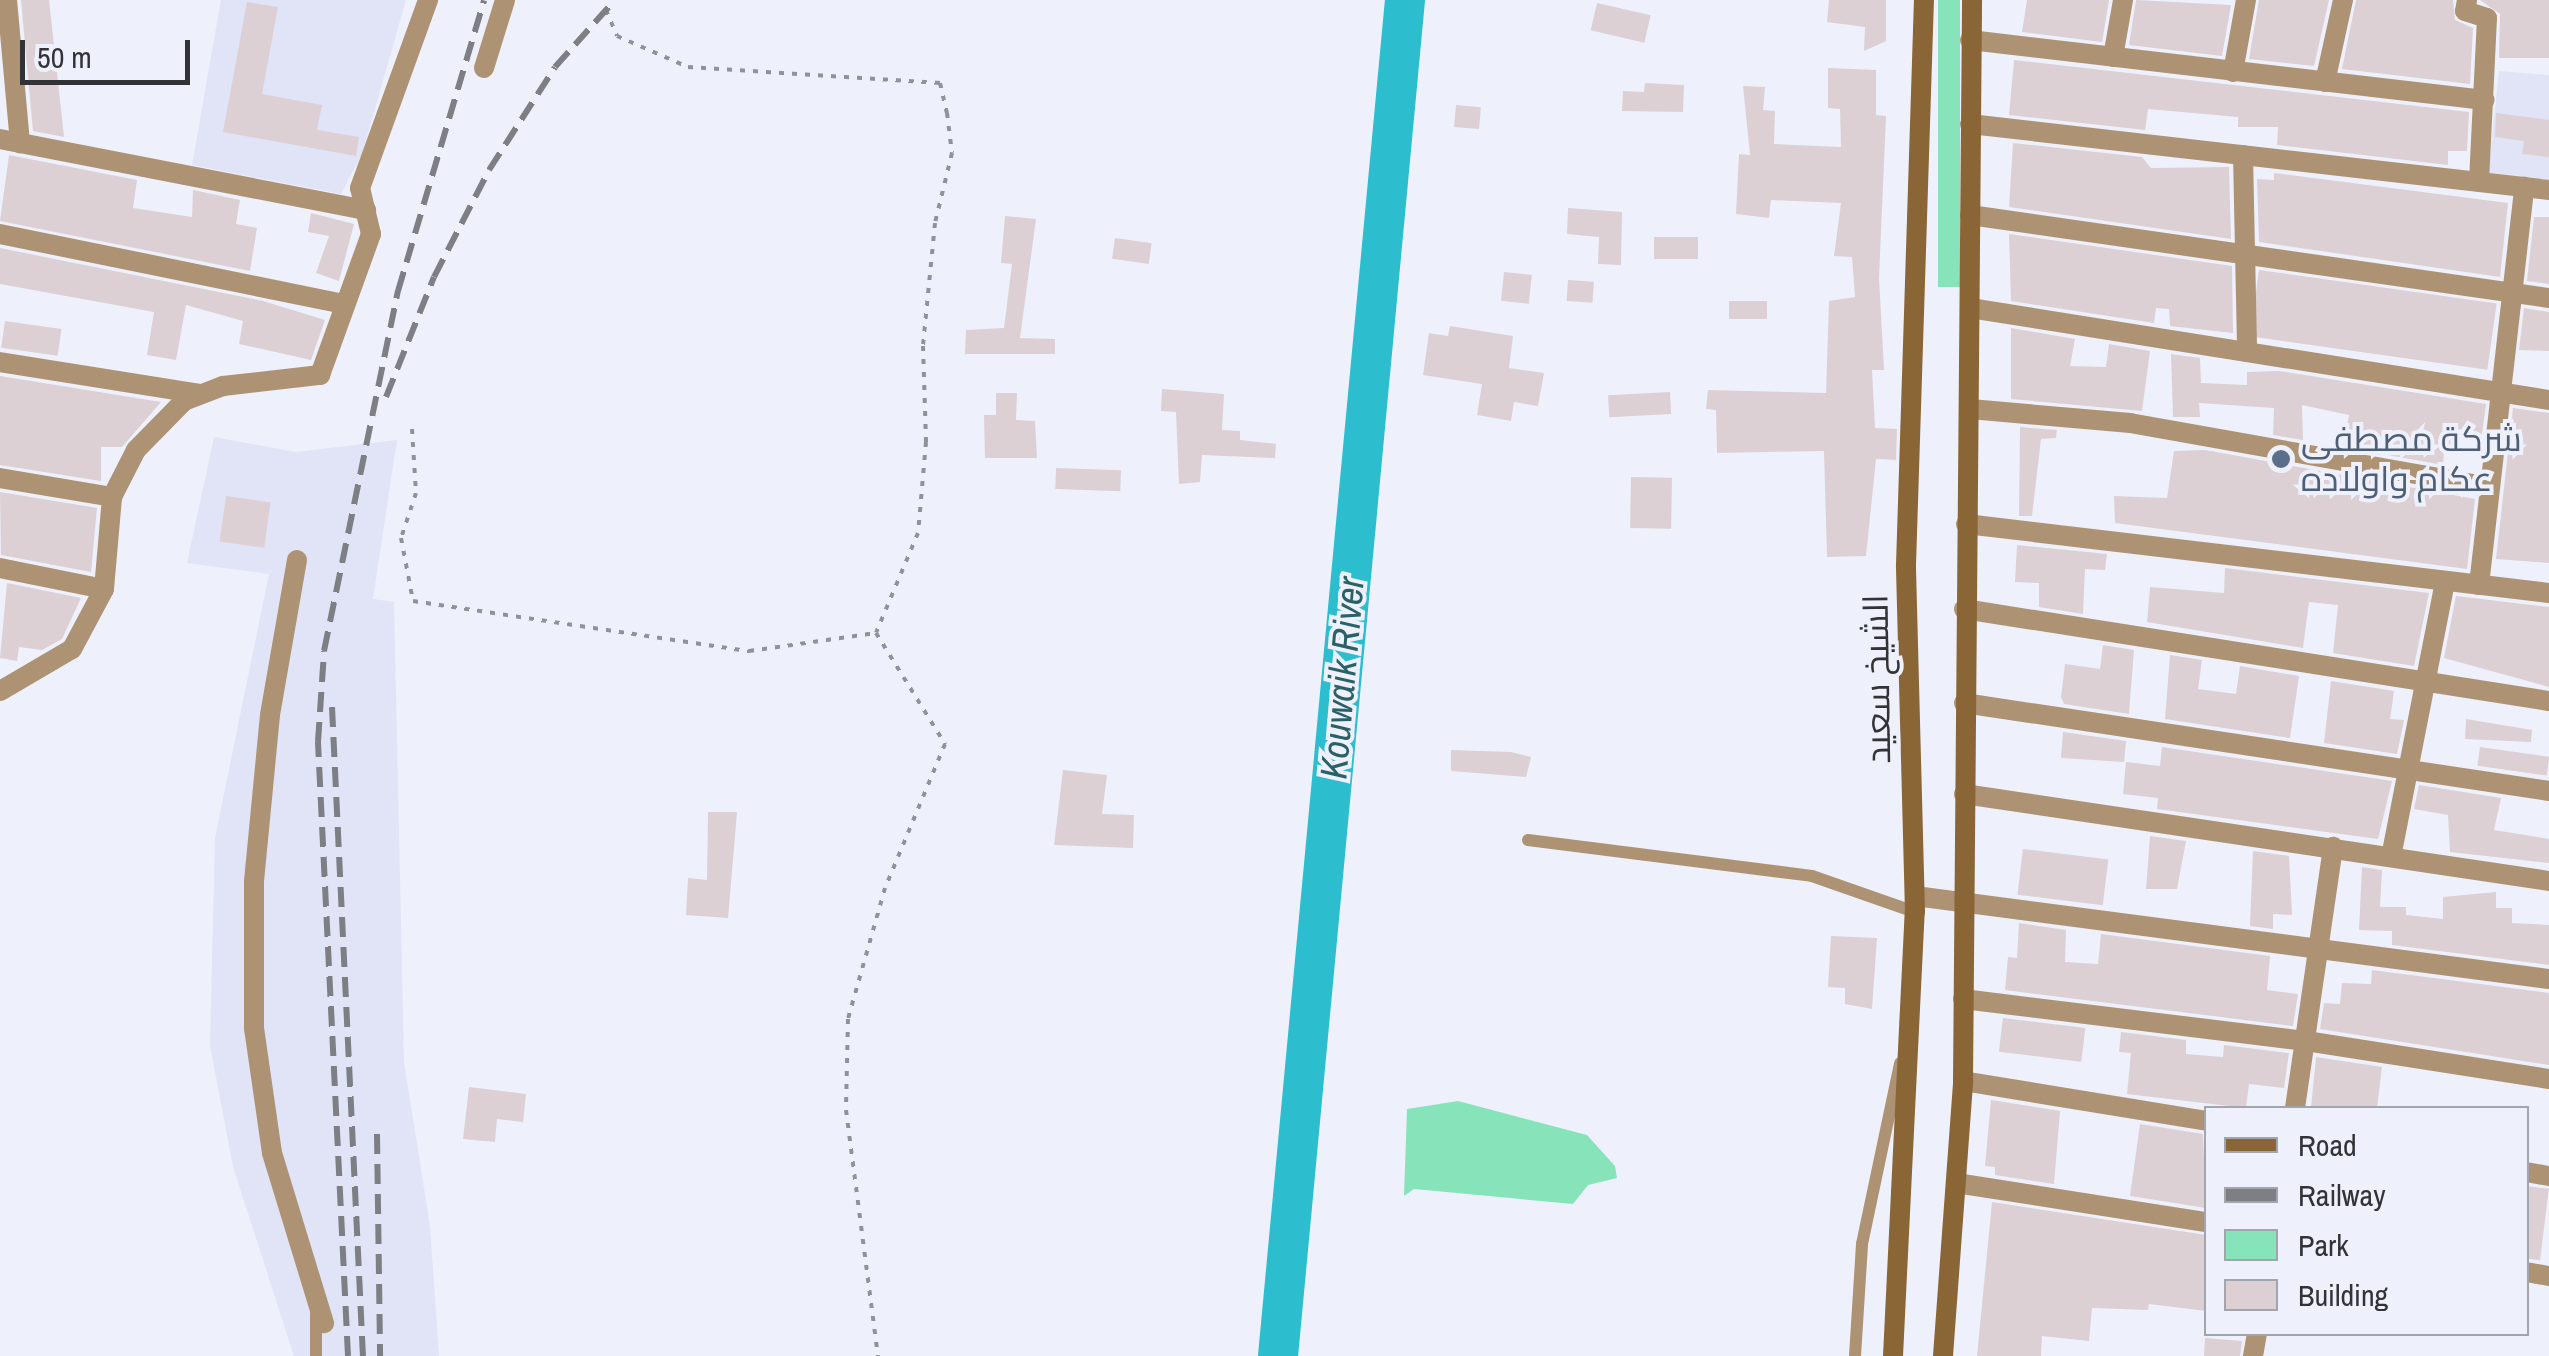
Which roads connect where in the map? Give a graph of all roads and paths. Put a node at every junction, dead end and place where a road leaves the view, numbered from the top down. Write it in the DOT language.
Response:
graph roads {
  1 [pos="7,0"];
  2 [pos="428,0"];
  3 [pos="505,0"];
  4 [pos="1924,0"];
  5 [pos="1972,0"];
  6 [pos="2122,0"];
  7 [pos="2246,0"];
  8 [pos="2343,0"];
  9 [pos="2467,0"];
  10 [pos="606,10"];
  11 [pos="1970,40"];
  12 [pos="2113,57"];
  13 [pos="484,68"];
  14 [pos="2233,72"];
  15 [pos="2326,82"];
  16 [pos="2486,100"];
  17 [pos="1970,124"];
  18 [pos="10,141"];
  19 [pos="2243,155"];
  20 [pos="2479,182"];
  21 [pos="2524,187"];
  22 [pos="2549,190"];
  23 [pos="366,210"];
  24 [pos="1970,215"];
  25 [pos="0,234"];
  26 [pos="2247,255"];
  27 [pos="2512,294"];
  28 [pos="2549,298"];
  29 [pos="345,304"];
  30 [pos="1970,308"];
  31 [pos="2246,352"];
  32 [pos="0,362"];
  33 [pos="2500,392"];
  34 [pos="201,394"];
  35 [pos="2549,400"];
  36 [pos="1970,408"];
  37 [pos="412,429"];
  38 [pos="0,478"];
  39 [pos="2488,486"];
  40 [pos="112,497"];
  41 [pos="1966,524"];
  42 [pos="298,560"];
  43 [pos="0,568"];
  44 [pos="2444,580"];
  45 [pos="2479,585"];
  46 [pos="104,589"];
  47 [pos="2549,593"];
  48 [pos="1964,609"];
  49 [pos="876,633"];
  50 [pos="2422,680"];
  51 [pos="0,691"];
  52 [pos="2549,701"];
  53 [pos="1964,703"];
  54 [pos="2410,767"];
  55 [pos="2549,791"];
  56 [pos="1964,794"];
  57 [pos="1528,840"];
  58 [pos="2334,847"];
  59 [pos="2392,856"];
  60 [pos="2549,881"];
  61 [pos="1966,902"];
  62 [pos="1915,904"];
  63 [pos="2318,947"];
  64 [pos="2549,979"];
  65 [pos="1963,999"];
  66 [pos="1911,1009"];
  67 [pos="2306,1040"];
  68 [pos="2549,1079"];
  69 [pos="1963,1082"];
  70 [pos="2295,1106"];
  71 [pos="2204,1120"];
  72 [pos="1956,1183"];
  73 [pos="2204,1222"];
  74 [pos="316,1299"];
  75 [pos="324,1323"];
  76 [pos="316,1356"];
  77 [pos="878,1356"];
  78 [pos="1855,1356"];
  79 [pos="1893,1356"];
  80 [pos="1943,1356"];
  1 -- 18 [label="street"];
  2 -- 23 [label="street"];
  3 -- 13 [label="street"];
  4 -- 62 [label="main road, الشيخ سعيد"];
  5 -- 11 [label="main road"];
  6 -- 12 [label="street"];
  7 -- 14 [label="street"];
  8 -- 15 [label="street"];
  9 -- 16 [label="street"];
  10 -- 49 [label="path"];
  11 -- 12 [label="street"];
  11 -- 17 [label="main road"];
  12 -- 14 [label="street"];
  14 -- 15 [label="street"];
  15 -- 16 [label="street"];
  16 -- 20 [label="street"];
  17 -- 19 [label="street"];
  17 -- 24 [label="main road"];
  18 -- 23 [label="street"];
  19 -- 20 [label="street"];
  19 -- 26 [label="street"];
  20 -- 21 [label="street"];
  21 -- 22 [label="street"];
  21 -- 27 [label="street"];
  23 -- 29 [label="street"];
  24 -- 26 [label="street"];
  24 -- 30 [label="main road"];
  25 -- 29 [label="street"];
  26 -- 27 [label="street"];
  26 -- 31 [label="street"];
  27 -- 28 [label="street"];
  27 -- 33 [label="street"];
  29 -- 34 [label="street"];
  30 -- 31 [label="street"];
  30 -- 36 [label="main road"];
  31 -- 33 [label="street"];
  32 -- 34 [label="street"];
  33 -- 35 [label="street"];
  33 -- 39 [label="street"];
  34 -- 40 [label="street"];
  36 -- 39 [label="street"];
  36 -- 41 [label="main road"];
  37 -- 49 [label="path"];
  38 -- 40 [label="street"];
  39 -- 45 [label="street"];
  40 -- 46 [label="street"];
  41 -- 44 [label="street"];
  41 -- 48 [label="main road"];
  42 -- 74 [label="street"];
  43 -- 46 [label="street"];
  44 -- 45 [label="street"];
  44 -- 50 [label="street"];
  45 -- 47 [label="street"];
  46 -- 51 [label="street"];
  48 -- 50 [label="street"];
  48 -- 53 [label="main road"];
  49 -- 77 [label="path"];
  50 -- 52 [label="street"];
  50 -- 54 [label="street"];
  53 -- 54 [label="street"];
  53 -- 56 [label="main road"];
  54 -- 55 [label="street"];
  54 -- 59 [label="street"];
  56 -- 58 [label="street"];
  56 -- 61 [label="main road"];
  57 -- 62 [label="lane"];
  58 -- 59 [label="street"];
  58 -- 63 [label="street"];
  59 -- 60 [label="street"];
  61 -- 62 [label="street"];
  61 -- 63 [label="street"];
  61 -- 65 [label="main road"];
  62 -- 66 [label="main road, الشيخ سعيد"];
  63 -- 64 [label="street"];
  63 -- 67 [label="street"];
  65 -- 67 [label="street"];
  65 -- 69 [label="main road"];
  66 -- 78 [label="lane"];
  66 -- 79 [label="main road, الشيخ سعيد"];
  67 -- 68 [label="street"];
  67 -- 70 [label="street"];
  69 -- 71 [label="street"];
  69 -- 72 [label="main road"];
  72 -- 73 [label="street"];
  72 -- 80 [label="main road"];
  74 -- 75 [label="street"];
  74 -- 76 [label="lane"];
}
